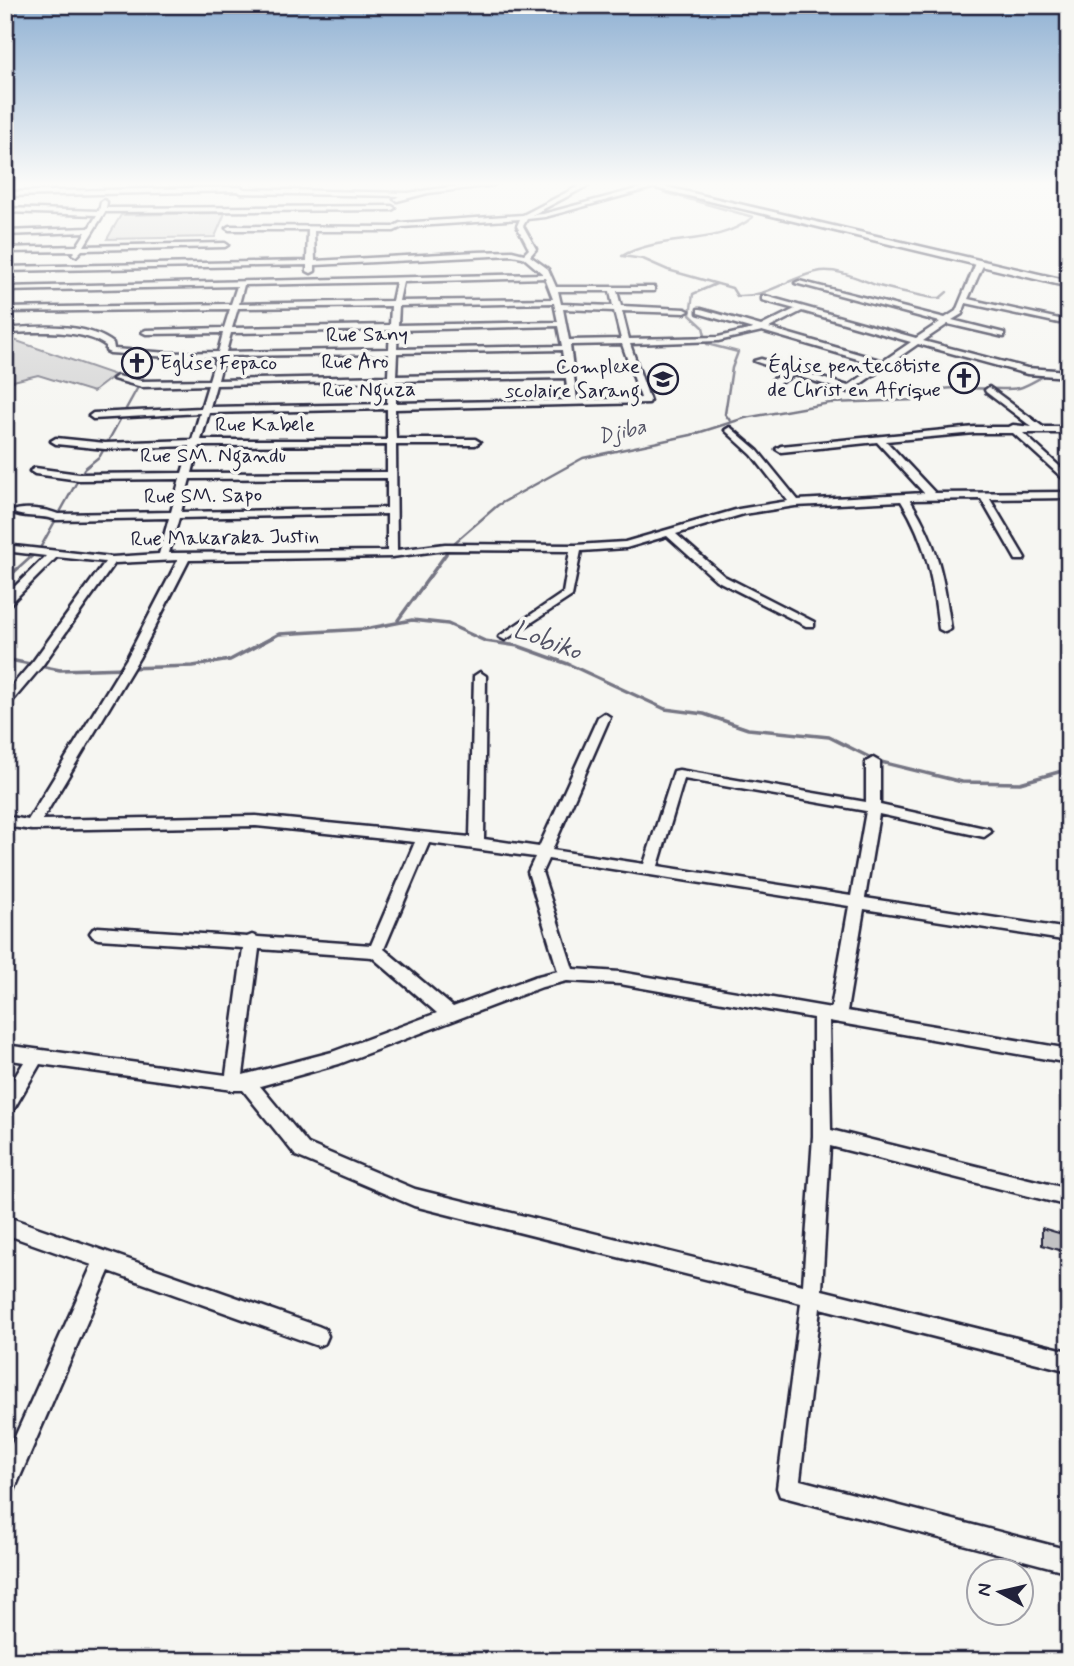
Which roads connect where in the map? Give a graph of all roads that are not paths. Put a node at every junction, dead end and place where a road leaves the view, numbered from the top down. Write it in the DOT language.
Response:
graph roads {
  1 [pos="71,263"];
  2 [pos="311,263"];
  3 [pos="315,263"];
  4 [pos="535,263"];
  5 [pos="980,263"];
  6 [pos="220,265"];
  7 [pos="69,267"];
  8 [pos="5,269"];
  9 [pos="548,276"];
  10 [pos="400,280"];
  11 [pos="310,282"];
  12 [pos="799,283"];
  13 [pos="241,284"];
  14 [pos="1069,284"];
  15 [pos="215,285"];
  16 [pos="57,288"];
  17 [pos="5,289"];
  18 [pos="552,289"];
  19 [pos="651,289"];
  20 [pos="613,290"];
  21 [pos="765,298"];
  22 [pos="966,301"];
  23 [pos="556,303"];
  24 [pos="395,304"];
  25 [pos="235,307"];
  26 [pos="45,308"];
  27 [pos="617,308"];
  28 [pos="802,308"];
  29 [pos="5,310"];
  30 [pos="701,311"];
  31 [pos="685,312"];
  32 [pos="947,320"];
  33 [pos="1056,321"];
  34 [pos="560,324"];
  35 [pos="395,326"];
  36 [pos="30,328"];
  37 [pos="761,329"];
  38 [pos="229,330"];
  39 [pos="5,331"];
  40 [pos="146,332"];
  41 [pos="1001,335"];
  42 [pos="625,340"];
  43 [pos="917,342"];
  44 [pos="565,346"];
  45 [pos="395,352"];
  46 [pos="222,355"];
  47 [pos="758,361"];
  48 [pos="883,364"];
  49 [pos="793,372"];
  50 [pos="1069,374"];
  51 [pos="569,375"];
  52 [pos="117,379"];
  53 [pos="393,380"];
  54 [pos="215,382"];
  55 [pos="775,382"];
  56 [pos="989,390"];
  57 [pos="573,403"];
  58 [pos="391,408"];
  59 [pos="206,410"];
  60 [pos="93,416"];
  61 [pos="1013,428"];
  62 [pos="1039,429"];
  63 [pos="730,430"];
  64 [pos="1069,430"];
  65 [pos="879,439"];
  66 [pos="56,441"];
  67 [pos="475,442"];
  68 [pos="196,443"];
  69 [pos="390,443"];
  70 [pos="781,449"];
  71 [pos="35,471"];
  72 [pos="187,475"];
  73 [pos="391,475"];
  74 [pos="1069,481"];
  75 [pos="1069,495"];
  76 [pos="932,496"];
  77 [pos="984,496"];
  78 [pos="904,498"];
  79 [pos="795,503"];
  80 [pos="391,511"];
  81 [pos="16,512"];
  82 [pos="175,516"];
  83 [pos="669,533"];
  84 [pos="5,548"];
  85 [pos="576,548"];
  86 [pos="56,552"];
  87 [pos="392,554"];
  88 [pos="186,556"];
  89 [pos="163,557"];
  90 [pos="1020,558"];
  91 [pos="112,561"];
  92 [pos="5,603"];
  93 [pos="810,624"];
  94 [pos="945,629"];
  95 [pos="505,637"];
  96 [pos="480,676"];
  97 [pos="5,702"];
  98 [pos="604,717"];
  99 [pos="873,762"];
  100 [pos="873,808"];
  101 [pos="5,821"];
  102 [pos="32,825"];
  103 [pos="984,832"];
  104 [pos="424,838"];
  105 [pos="477,843"];
  106 [pos="543,854"];
  107 [pos="649,871"];
  108 [pos="856,902"];
  109 [pos="98,933"];
  110 [pos="1069,935"];
  111 [pos="252,941"];
  112 [pos="376,951"];
  113 [pos="567,975"];
  114 [pos="450,1014"];
  115 [pos="829,1015"];
  116 [pos="5,1052"];
  117 [pos="1069,1056"];
  118 [pos="35,1058"];
  119 [pos="240,1083"];
  120 [pos="5,1109"];
  121 [pos="821,1136"];
  122 [pos="1069,1198"];
  123 [pos="5,1225"];
  124 [pos="104,1260"];
  125 [pos="812,1297"];
  126 [pos="318,1336"];
  127 [pos="1069,1361"];
  128 [pos="5,1485"];
  129 [pos="1069,1561"];
  1 -- 7 [label="street"];
  2 -- 3 [label="street"];
  2 -- 6 [label="street"];
  2 -- 11 [label="street"];
  4 -- 9 [label="street"];
  5 -- 14 [label="street"];
  5 -- 22 [label="street"];
  6 -- 7 [label="street"];
  6 -- 15 [label="street"];
  7 -- 8 [label="street"];
  7 -- 16 [label="street"];
  9 -- 10 [label="street"];
  9 -- 18 [label="street"];
  10 -- 11 [label="street"];
  10 -- 24 [label="street"];
  11 -- 13 [label="street"];
  12 -- 32 [label="street"];
  13 -- 15 [label="street"];
  13 -- 25 [label="street"];
  15 -- 16 [label="street"];
  16 -- 17 [label="street"];
  16 -- 26 [label="street"];
  18 -- 20 [label="street"];
  18 -- 23 [label="street"];
  19 -- 20 [label="street"];
  20 -- 27 [label="street"];
  21 -- 28 [label="street"];
  22 -- 32 [label="street"];
  22 -- 33 [label="street"];
  23 -- 24 [label="street"];
  23 -- 27 [label="street"];
  23 -- 34 [label="street"];
  24 -- 25 [label="street"];
  24 -- 35 [label="street"];
  25 -- 26 [label="street"];
  25 -- 38 [label="street"];
  26 -- 29 [label="street"];
  26 -- 36 [label="street"];
  27 -- 31 [label="street"];
  27 -- 42 [label="street"];
  28 -- 37 [label="street, Rue Sany"];
  28 -- 43 [label="street"];
  30 -- 37 [label="street"];
  32 -- 41 [label="street"];
  32 -- 43 [label="street"];
  34 -- 35 [label="street"];
  34 -- 44 [label="street"];
  35 -- 38 [label="street"];
  35 -- 45 [label="street"];
  36 -- 39 [label="street"];
  36 -- 46 [label="street, Rue Sany"];
  37 -- 42 [label="street, Rue Sany"];
  37 -- 48 [label="street"];
  38 -- 40 [label="street"];
  38 -- 46 [label="street"];
  42 -- 44 [label="street, Rue Sany"];
  42 -- 57 [label="street, Rue Nguza"];
  43 -- 48 [label="street"];
  43 -- 50 [label="street"];
  44 -- 45 [label="street, Rue Sany"];
  44 -- 51 [label="street"];
  45 -- 46 [label="street, Rue Sany"];
  45 -- 53 [label="street"];
  46 -- 54 [label="street"];
  47 -- 49 [label="street"];
  48 -- 49 [label="street"];
  49 -- 55 [label="street"];
  51 -- 53 [label="street, Rue Aro"];
  51 -- 57 [label="street"];
  52 -- 54 [label="street, Rue Aro"];
  53 -- 54 [label="street, Rue Aro"];
  53 -- 58 [label="street"];
  54 -- 59 [label="street"];
  56 -- 62 [label="street"];
  57 -- 58 [label="street, Rue Nguza"];
  58 -- 59 [label="street, Rue Nguza"];
  58 -- 69 [label="street"];
  59 -- 60 [label="street, Rue Nguza"];
  59 -- 68 [label="street"];
  61 -- 62 [label="street"];
  61 -- 65 [label="street"];
  61 -- 74 [label="street"];
  62 -- 64 [label="street"];
  63 -- 79 [label="street"];
  65 -- 70 [label="street"];
  65 -- 76 [label="street"];
  66 -- 68 [label="street, Rue Kabele"];
  67 -- 69 [label="street, Rue Kabele"];
  68 -- 69 [label="street, Rue Kabele"];
  68 -- 72 [label="street"];
  69 -- 73 [label="street"];
  71 -- 72 [label="street, Rue SM. Ngandu"];
  72 -- 73 [label="street, Rue SM. Ngandu"];
  72 -- 82 [label="street"];
  73 -- 80 [label="street"];
  75 -- 77 [label="street, Rue Makaraka Justin"];
  76 -- 77 [label="street, Rue Makaraka Justin"];
  76 -- 78 [label="street, Rue Makaraka Justin"];
  77 -- 90 [label="street"];
  78 -- 79 [label="street, Rue Makaraka Justin"];
  78 -- 94 [label="street"];
  79 -- 83 [label="street, Rue Makaraka Justin"];
  80 -- 82 [label="street, Rue SM. Sapo"];
  80 -- 87 [label="street"];
  81 -- 82 [label="street, Rue SM. Sapo"];
  82 -- 89 [label="street"];
  83 -- 85 [label="street, Rue Makaraka Justin"];
  83 -- 93 [label="street"];
  84 -- 86 [label="street, Rue Makaraka Justin"];
  85 -- 87 [label="street, Rue Makaraka Justin"];
  85 -- 95 [label="street"];
  86 -- 91 [label="street, Rue Makaraka Justin"];
  86 -- 92 [label="street"];
  87 -- 88 [label="street, Rue Makaraka Justin"];
  88 -- 89 [label="street, Rue Makaraka Justin"];
  88 -- 102 [label="street"];
  89 -- 91 [label="street, Rue Makaraka Justin"];
  91 -- 97 [label="street"];
  96 -- 105 [label="street"];
  98 -- 106 [label="street"];
  99 -- 100 [label="street"];
  100 -- 103 [label="street"];
  100 -- 107 [label="street"];
  100 -- 108 [label="street"];
  101 -- 102 [label="street"];
  102 -- 104 [label="street"];
  104 -- 105 [label="street"];
  104 -- 112 [label="street"];
  105 -- 106 [label="street"];
  106 -- 107 [label="street"];
  106 -- 113 [label="street"];
  107 -- 108 [label="street"];
  108 -- 110 [label="street"];
  108 -- 115 [label="street"];
  109 -- 111 [label="street"];
  111 -- 112 [label="street"];
  111 -- 119 [label="street"];
  112 -- 114 [label="street"];
  113 -- 114 [label="street"];
  113 -- 115 [label="street"];
  114 -- 119 [label="street"];
  115 -- 117 [label="street"];
  115 -- 121 [label="street"];
  116 -- 118 [label="street"];
  118 -- 119 [label="street"];
  118 -- 120 [label="street"];
  119 -- 125 [label="street"];
  121 -- 122 [label="street"];
  121 -- 125 [label="street"];
  123 -- 124 [label="street"];
  124 -- 126 [label="street"];
  124 -- 128 [label="street"];
  125 -- 127 [label="street"];
  125 -- 129 [label="street"];
}
